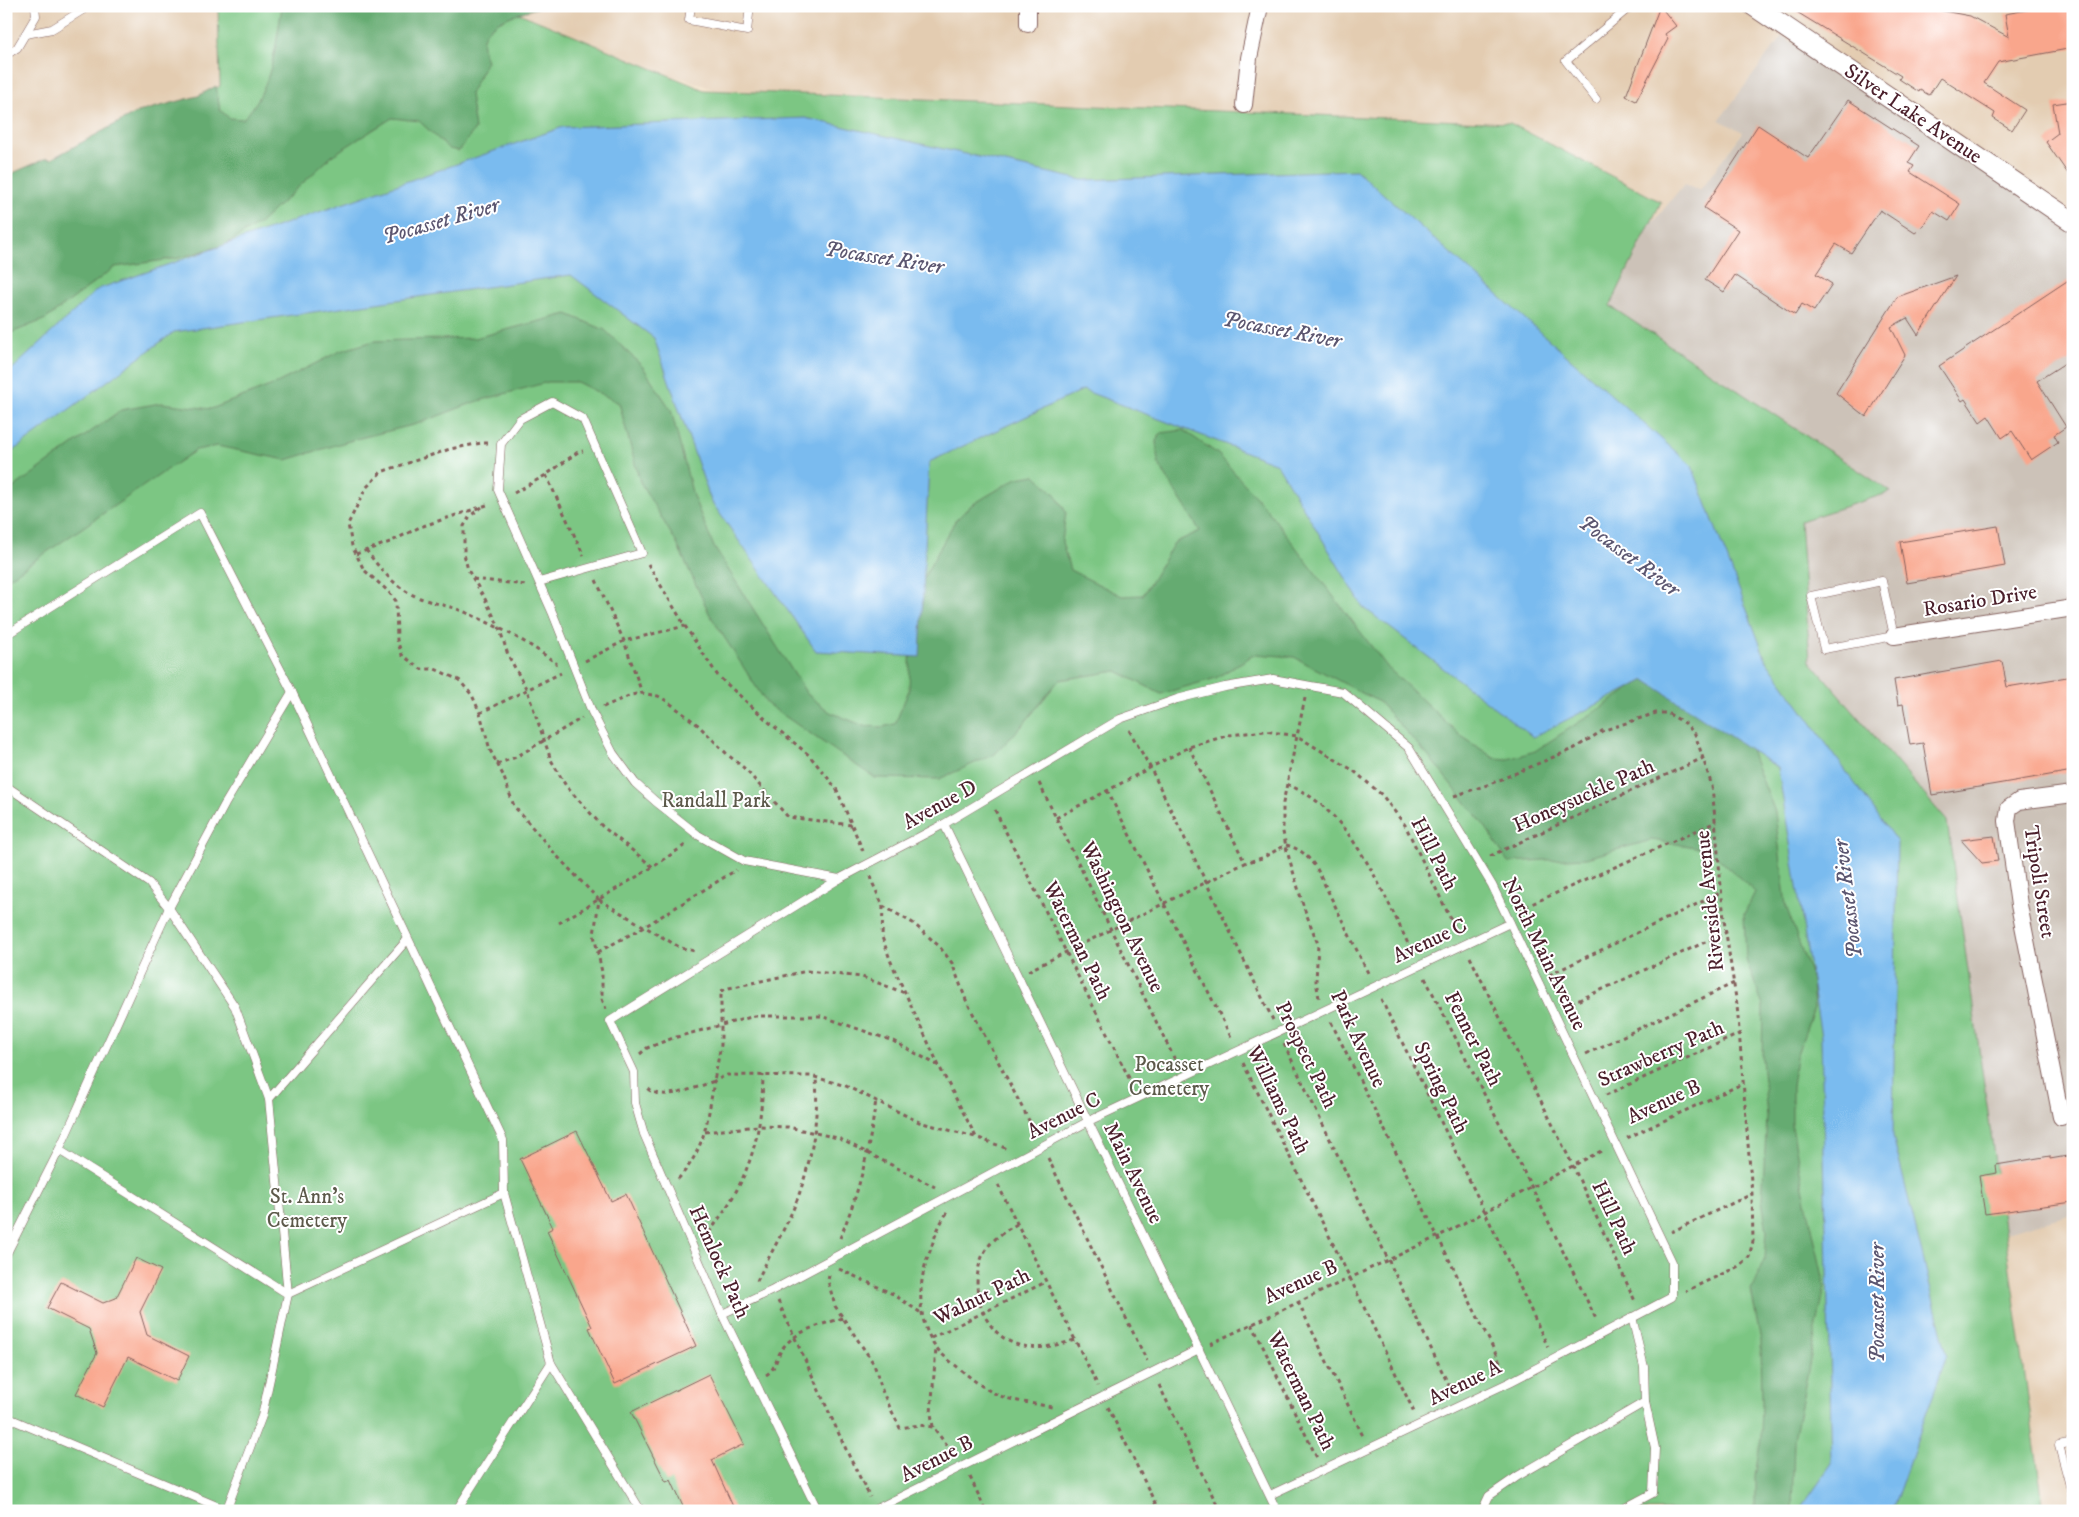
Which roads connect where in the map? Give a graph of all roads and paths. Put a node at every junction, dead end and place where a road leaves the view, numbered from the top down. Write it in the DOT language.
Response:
graph roads {
  1 [pos="34,6"];
  2 [pos="89,6"];
  3 [pos="690,6"];
  4 [pos="750,6"];
  5 [pos="1028,6"];
  6 [pos="1260,6"];
  7 [pos="1631,6"];
  8 [pos="1754,6"];
  9 [pos="1028,24"];
  10 [pos="26,34"];
  11 [pos="6,54"];
  12 [pos="1596,99"];
  13 [pos="1244,105"];
  14 [pos="2073,222"];
  15 [pos="501,444"];
  16 [pos="596,447"];
  17 [pos="546,475"];
  18 [pos="502,499"];
  19 [pos="482,507"];
  20 [pos="366,550"];
  21 [pos="642,553"];
  22 [pos="356,554"];
  23 [pos="590,568"];
  24 [pos="473,579"];
  25 [pos="539,582"];
  26 [pos="2073,608"];
  27 [pos="498,627"];
  28 [pos="6,635"];
  29 [pos="1894,636"];
  30 [pos="559,665"];
  31 [pos="1308,686"];
  32 [pos="292,692"];
  33 [pos="642,692"];
  34 [pos="592,712"];
  35 [pos="1123,718"];
  36 [pos="1297,736"];
  37 [pos="545,741"];
  38 [pos="1190,747"];
  39 [pos="1703,758"];
  40 [pos="497,764"];
  41 [pos="1150,767"];
  42 [pos="1034,771"];
  43 [pos="1287,784"];
  44 [pos="6,786"];
  45 [pos="1108,790"];
  46 [pos="2073,794"];
  47 [pos="989,797"];
  48 [pos="1441,801"];
  49 [pos="1056,818"];
  50 [pos="1716,822"];
  51 [pos="944,824"];
  52 [pos="852,825"];
  53 [pos="698,835"];
  54 [pos="1286,845"];
  55 [pos="1478,861"];
  56 [pos="749,862"];
  57 [pos="1245,863"];
  58 [pos="868,864"];
  59 [pos="653,867"];
  60 [pos="839,879"];
  61 [pos="1205,883"];
  62 [pos="1722,892"];
  63 [pos="599,900"];
  64 [pos="1164,903"];
  65 [pos="883,906"];
  66 [pos="169,908"];
  67 [pos="1508,919"];
  68 [pos="559,923"];
  69 [pos="644,926"];
  70 [pos="1111,930"];
  71 [pos="1727,932"];
  72 [pos="407,940"];
  73 [pos="1464,945"];
  74 [pos="598,952"];
  75 [pos="1066,952"];
  76 [pos="719,954"];
  77 [pos="1419,966"];
  78 [pos="1018,976"];
  79 [pos="1537,980"];
  80 [pos="1734,983"];
  81 [pos="1375,987"];
  82 [pos="905,993"];
  83 [pos="1325,1010"];
  84 [pos="1552,1012"];
  85 [pos="610,1021"];
  86 [pos="722,1024"];
  87 [pos="1278,1032"];
  88 [pos="1739,1034"];
  89 [pos="1238,1051"];
  90 [pos="1574,1059"];
  91 [pos="939,1066"];
  92 [pos="634,1072"];
  93 [pos="763,1075"];
  94 [pos="1183,1077"];
  95 [pos="816,1078"];
  96 [pos="714,1081"];
  97 [pos="1744,1083"];
  98 [pos="268,1098"];
  99 [pos="1138,1098"];
  100 [pos="876,1100"];
  101 [pos="1594,1100"];
  102 [pos="2061,1117"];
  103 [pos="1088,1121"];
  104 [pos="758,1126"];
  105 [pos="705,1132"];
  106 [pos="814,1133"];
  107 [pos="976,1137"];
  108 [pos="1615,1144"];
  109 [pos="1042,1146"];
  110 [pos="59,1150"];
  111 [pos="868,1154"];
  112 [pos="1028,1154"];
  113 [pos="1573,1166"];
  114 [pos="992,1173"];
  115 [pos="668,1188"];
  116 [pos="1532,1188"];
  117 [pos="504,1193"];
  118 [pos="1752,1194"];
  119 [pos="952,1195"];
  120 [pos="949,1212"];
  121 [pos="1486,1212"];
  122 [pos="1017,1224"];
  123 [pos="1439,1236"];
  124 [pos="1660,1237"];
  125 [pos="692,1246"];
  126 [pos="6,1255"];
  127 [pos="832,1257"];
  128 [pos="1388,1260"];
  129 [pos="831,1266"];
  130 [pos="1350,1278"];
  131 [pos="1046,1282"];
  132 [pos="773,1290"];
  133 [pos="288,1294"];
  134 [pos="1672,1297"];
  135 [pos="747,1302"];
  136 [pos="1298,1302"];
  137 [pos="922,1313"];
  138 [pos="982,1313"];
  139 [pos="1641,1313"];
  140 [pos="722,1314"];
  141 [pos="1632,1317"];
  142 [pos="843,1318"];
  143 [pos="1252,1324"];
  144 [pos="1602,1333"];
  145 [pos="794,1336"];
  146 [pos="931,1338"];
  147 [pos="1075,1340"];
  148 [pos="936,1348"];
  149 [pos="1199,1349"];
  150 [pos="1553,1358"];
  151 [pos="551,1363"];
  152 [pos="1152,1372"];
  153 [pos="754,1380"];
  154 [pos="1510,1382"];
  155 [pos="1103,1395"];
  156 [pos="1645,1402"];
  157 [pos="1458,1406"];
  158 [pos="1056,1408"];
  159 [pos="6,1417"];
  160 [pos="1419,1424"];
  161 [pos="932,1427"];
  162 [pos="2073,1442"];
  163 [pos="1369,1448"];
  164 [pos="964,1465"];
  165 [pos="1322,1470"];
  166 [pos="1270,1495"];
  167 [pos="2073,1498"];
  168 [pos="226,1510"];
  169 [pos="875,1510"];
  170 [pos="456,1511"];
  171 [pos="641,1511"];
  172 [pos="818,1511"];
  173 [pos="986,1511"];
  174 [pos="1159,1511"];
  175 [pos="1220,1511"];
  176 [pos="1277,1511"];
  177 [pos="1482,1511"];
  178 [pos="1619,1511"];
  1 -- 10 [label="lane"];
  2 -- 10 [label="lane"];
  3 -- 4 [label="lane"];
  5 -- 9 [label="street"];
  6 -- 13 [label="street"];
  7 -- 12 [label="lane"];
  8 -- 14 [label="street, Silver Lake Avenue"];
  10 -- 11 [label="lane"];
  15 -- 16 [label="lane"];
  15 -- 18 [label="lane"];
  15 -- 22 [label="path"];
  16 -- 17 [label="path"];
  16 -- 21 [label="lane"];
  17 -- 18 [label="path"];
  17 -- 23 [label="path"];
  18 -- 19 [label="path"];
  18 -- 25 [label="lane"];
  19 -- 20 [label="path"];
  19 -- 24 [label="path"];
  20 -- 22 [label="path"];
  20 -- 27 [label="path"];
  21 -- 23 [label="lane"];
  21 -- 52 [label="path"];
  22 -- 40 [label="path"];
  23 -- 25 [label="lane"];
  23 -- 33 [label="path"];
  24 -- 25 [label="path"];
  24 -- 27 [label="path"];
  25 -- 34 [label="lane"];
  26 -- 29 [label="street, Rosario Drive"];
  27 -- 30 [label="path"];
  27 -- 37 [label="path"];
  28 -- 32 [label="lane"];
  29 -- 29 [label="lane"];
  31 -- 35 [label="lane, Avenue D"];
  31 -- 36 [label="path, Park Avenue"];
  31 -- 48 [label="lane, North Main Avenue"];
  32 -- 66 [label="lane"];
  32 -- 72 [label="lane"];
  33 -- 34 [label="path"];
  33 -- 52 [label="path"];
  34 -- 37 [label="path"];
  34 -- 53 [label="lane"];
  35 -- 41 [label="path, Prospect Path"];
  35 -- 42 [label="lane, Avenue D"];
  36 -- 38 [label="path, Hill Path"];
  36 -- 43 [label="path, Park Avenue"];
  36 -- 73 [label="path, Hill Path"];
  37 -- 40 [label="path"];
  37 -- 59 [label="path"];
  38 -- 41 [label="path, Hill Path"];
  38 -- 57 [label="path"];
  39 -- 48 [label="path, Riverside Avenue"];
  39 -- 50 [label="path, Riverside Avenue"];
  39 -- 55 [label="path, Honeysuckle Path"];
  40 -- 63 [label="path"];
  41 -- 45 [label="path, Hill Path"];
  41 -- 61 [label="path, Prospect Path"];
  42 -- 47 [label="lane, Avenue D"];
  42 -- 49 [label="path, Washington Avenue"];
  43 -- 54 [label="path, Park Avenue"];
  43 -- 77 [label="path, Fenner Path"];
  44 -- 66 [label="lane"];
  45 -- 49 [label="path, Hill Path"];
  45 -- 64 [label="path, Williams Path"];
  46 -- 102 [label="street, Tripoli Street"];
  47 -- 51 [label="lane, Avenue D"];
  47 -- 75 [label="path, Waterman Path"];
  48 -- 55 [label="lane, North Main Avenue"];
  49 -- 70 [label="path, Washington Avenue"];
  50 -- 62 [label="path, Riverside Avenue"];
  50 -- 67 [label="path"];
  51 -- 58 [label="lane, Avenue D"];
  51 -- 78 [label="lane, Main Avenue"];
  52 -- 58 [label="path"];
  53 -- 56 [label="lane"];
  53 -- 59 [label="path"];
  54 -- 57 [label="path"];
  54 -- 81 [label="path, Spring Path"];
  54 -- 83 [label="path, Park Avenue"];
  55 -- 67 [label="lane, North Main Avenue"];
  56 -- 60 [label="lane"];
  56 -- 69 [label="path"];
  57 -- 61 [label="path"];
  58 -- 60 [label="lane, Avenue D"];
  58 -- 65 [label="path"];
  59 -- 63 [label="path"];
  60 -- 76 [label="lane, Avenue D"];
  61 -- 64 [label="path"];
  61 -- 87 [label="path, Prospect Path"];
  62 -- 71 [label="path, Riverside Avenue"];
  62 -- 79 [label="path"];
  63 -- 68 [label="path"];
  63 -- 69 [label="path"];
  63 -- 74 [label="path"];
  64 -- 70 [label="path"];
  64 -- 89 [label="path, Williams Path"];
  65 -- 82 [label="path"];
  65 -- 109 [label="path"];
  66 -- 98 [label="lane"];
  66 -- 110 [label="lane"];
  67 -- 73 [label="lane, Avenue C"];
  67 -- 79 [label="lane, North Main Avenue"];
  69 -- 74 [label="path"];
  69 -- 76 [label="path"];
  70 -- 75 [label="path"];
  70 -- 94 [label="path, Washington Avenue"];
  71 -- 80 [label="path, Riverside Avenue"];
  71 -- 84 [label="path"];
  72 -- 98 [label="lane"];
  72 -- 117 [label="lane"];
  73 -- 77 [label="lane, Avenue C"];
  73 -- 113 [label="path, Hill Path"];
  74 -- 85 [label="path"];
  75 -- 78 [label="path"];
  75 -- 99 [label="path, Waterman Path"];
  76 -- 85 [label="lane, Avenue D"];
  77 -- 81 [label="lane, Avenue C"];
  77 -- 116 [label="path, Fenner Path"];
  78 -- 103 [label="lane, Main Avenue"];
  79 -- 84 [label="lane, North Main Avenue"];
  80 -- 88 [label="path, Riverside Avenue"];
  80 -- 90 [label="path"];
  81 -- 83 [label="lane, Avenue C"];
  81 -- 121 [label="path, Spring Path"];
  82 -- 86 [label="path"];
  82 -- 91 [label="path"];
  83 -- 87 [label="lane, Avenue C"];
  83 -- 123 [label="path, Park Avenue"];
  84 -- 90 [label="lane, North Main Avenue"];
  85 -- 92 [label="lane, Hemlock Path"];
  86 -- 91 [label="path"];
  86 -- 92 [label="path"];
  86 -- 96 [label="path"];
  87 -- 89 [label="lane, Avenue C"];
  87 -- 128 [label="path, Prospect Path"];
  88 -- 97 [label="path, Riverside Avenue"];
  88 -- 101 [label="path, Strawberry Path"];
  89 -- 94 [label="lane, Avenue C"];
  89 -- 130 [label="path, Williams Path"];
  90 -- 101 [label="lane, North Main Avenue"];
  91 -- 107 [label="path"];
  92 -- 96 [label="path"];
  92 -- 115 [label="lane, Hemlock Path"];
  93 -- 95 [label="path"];
  93 -- 96 [label="path"];
  93 -- 104 [label="path"];
  94 -- 99 [label="lane, Avenue C"];
  95 -- 100 [label="path"];
  95 -- 106 [label="path"];
  96 -- 105 [label="path"];
  97 -- 108 [label="path, Avenue B"];
  97 -- 118 [label="path, Riverside Avenue"];
  98 -- 133 [label="lane"];
  99 -- 103 [label="lane, Avenue C"];
  100 -- 107 [label="path"];
  100 -- 111 [label="path"];
  101 -- 108 [label="lane, North Main Avenue"];
  103 -- 109 [label="lane, Avenue C"];
  103 -- 149 [label="lane, Main Avenue"];
  104 -- 105 [label="path"];
  104 -- 106 [label="path"];
  104 -- 125 [label="path"];
  105 -- 115 [label="path"];
  106 -- 111 [label="path"];
  106 -- 135 [label="path"];
  107 -- 112 [label="path"];
  108 -- 113 [label="path, Avenue B"];
  108 -- 124 [label="lane, North Main Avenue"];
  109 -- 112 [label="lane, Avenue C"];
  109 -- 152 [label="path"];
  110 -- 126 [label="lane"];
  110 -- 133 [label="lane"];
  111 -- 119 [label="path"];
  111 -- 127 [label="path"];
  112 -- 114 [label="lane, Avenue C"];
  113 -- 116 [label="path, Avenue B"];
  113 -- 139 [label="path, Hill Path"];
  114 -- 119 [label="lane, Avenue C"];
  114 -- 122 [label="path"];
  115 -- 125 [label="lane, Hemlock Path"];
  116 -- 121 [label="path, Avenue B"];
  116 -- 144 [label="path, Fenner Path"];
  117 -- 133 [label="lane"];
  117 -- 151 [label="lane"];
  118 -- 124 [label="path"];
  118 -- 134 [label="path, Riverside Avenue"];
  119 -- 127 [label="lane, Avenue C"];
  120 -- 137 [label="path"];
  121 -- 123 [label="path, Avenue B"];
  121 -- 150 [label="path, Spring Path"];
  122 -- 131 [label="path"];
  122 -- 138 [label="path"];
  123 -- 128 [label="path, Avenue B"];
  123 -- 154 [label="path, Park Avenue"];
  124 -- 134 [label="lane, North Main Avenue"];
  125 -- 140 [label="lane, Hemlock Path"];
  127 -- 129 [label="path"];
  127 -- 132 [label="lane, Avenue C"];
  128 -- 130 [label="path, Avenue B"];
  128 -- 157 [label="path, Prospect Path"];
  129 -- 137 [label="path"];
  129 -- 142 [label="path"];
  130 -- 136 [label="path, Avenue B"];
  130 -- 160 [label="path, Williams Path"];
  131 -- 138 [label="path, Walnut Path"];
  131 -- 147 [label="path"];
  132 -- 135 [label="lane, Avenue C"];
  132 -- 145 [label="path"];
  133 -- 168 [label="lane"];
  134 -- 139 [label="lane, Avenue A"];
  135 -- 140 [label="lane, Avenue C"];
  136 -- 143 [label="path, Avenue B"];
  136 -- 163 [label="path"];
  137 -- 146 [label="path"];
  138 -- 146 [label="path, Walnut Path"];
  138 -- 147 [label="path"];
  139 -- 141 [label="lane, Avenue A"];
  140 -- 153 [label="lane, Hemlock Path"];
  141 -- 144 [label="lane, Avenue A"];
  141 -- 156 [label="lane"];
  142 -- 145 [label="path"];
  142 -- 161 [label="path"];
  143 -- 149 [label="path, Avenue B"];
  143 -- 165 [label="path, Waterman Path"];
  144 -- 150 [label="lane, Avenue A"];
  145 -- 153 [label="path"];
  145 -- 169 [label="path"];
  146 -- 148 [label="path"];
  147 -- 155 [label="path"];
  148 -- 158 [label="path"];
  148 -- 161 [label="path"];
  149 -- 152 [label="lane, Avenue B"];
  149 -- 166 [label="lane, Main Avenue"];
  150 -- 154 [label="lane, Avenue A"];
  151 -- 170 [label="lane"];
  151 -- 171 [label="lane"];
  152 -- 155 [label="lane, Avenue B"];
  152 -- 175 [label="path"];
  153 -- 172 [label="lane, Hemlock Path"];
  154 -- 157 [label="lane, Avenue A"];
  155 -- 164 [label="lane, Avenue B"];
  155 -- 174 [label="path"];
  156 -- 177 [label="lane"];
  156 -- 178 [label="lane"];
  157 -- 160 [label="lane, Avenue A"];
  159 -- 168 [label="lane"];
  160 -- 163 [label="lane, Avenue A"];
  161 -- 164 [label="path"];
  162 -- 167 [label="lane"];
  163 -- 165 [label="lane, Avenue A"];
  164 -- 169 [label="lane, Avenue B"];
  164 -- 173 [label="path"];
  165 -- 166 [label="lane, Avenue A"];
  166 -- 176 [label="lane, Main Avenue"];
}
